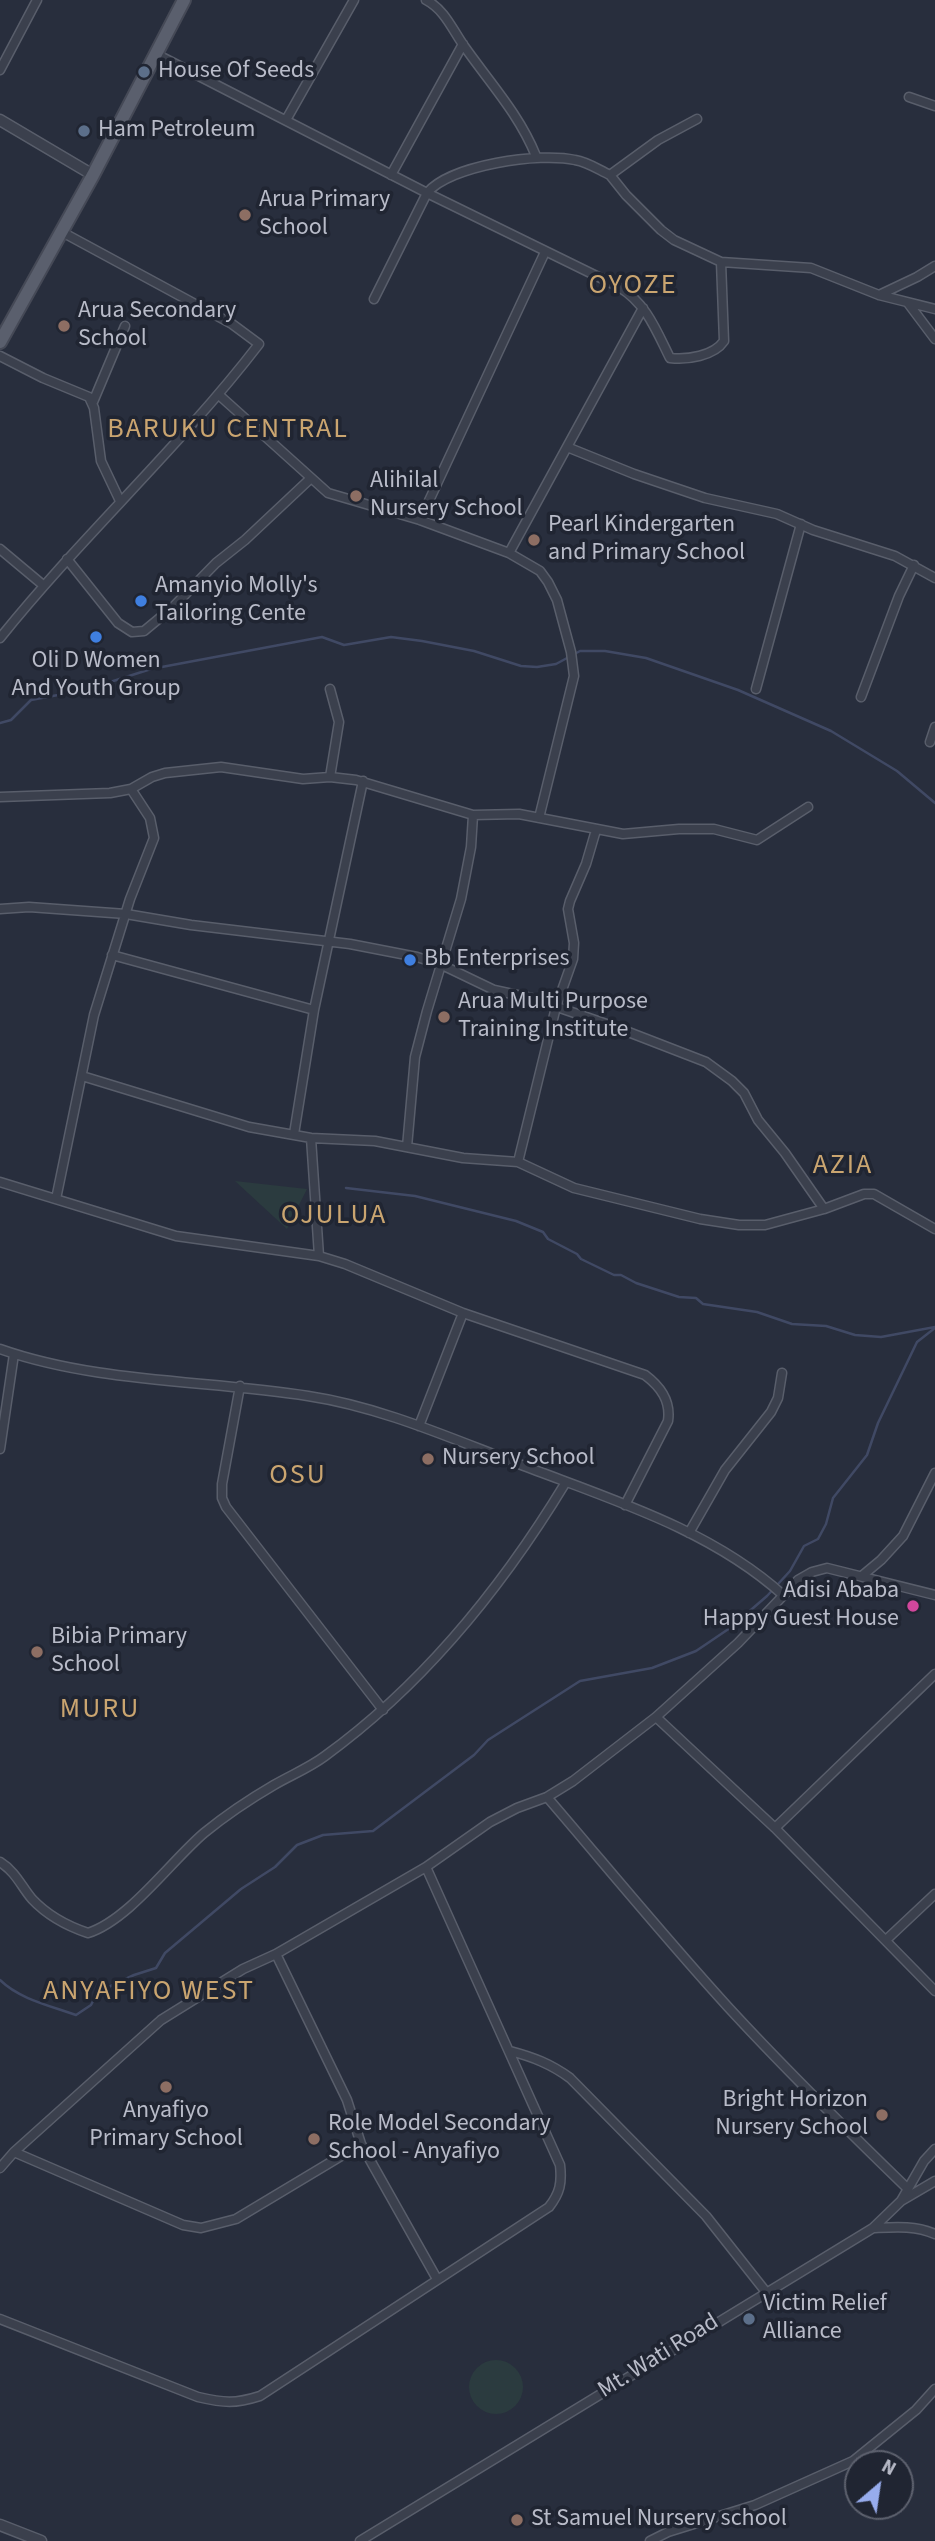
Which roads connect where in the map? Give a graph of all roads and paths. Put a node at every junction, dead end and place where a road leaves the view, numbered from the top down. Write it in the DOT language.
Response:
graph roads {
  1 [pos="37,0"];
  2 [pos="184,0"];
  3 [pos="354,0"];
  4 [pos="429,1"];
  5 [pos="463,44"];
  6 [pos="156,54"];
  7 [pos="0,71"];
  8 [pos="909,97"];
  9 [pos="935,106"];
  10 [pos="697,119"];
  11 [pos="0,120"];
  12 [pos="286,120"];
  13 [pos="536,156"];
  14 [pos="93,175"];
  15 [pos="391,175"];
  16 [pos="610,175"];
  17 [pos="427,193"];
  18 [pos="62,232"];
  19 [pos="545,252"];
  20 [pos="721,262"];
  21 [pos="935,266"];
  22 [pos="878,295"];
  23 [pos="374,299"];
  24 [pos="908,303"];
  25 [pos="643,308"];
  26 [pos="935,309"];
  27 [pos="125,326"];
  28 [pos="935,339"];
  29 [pos="0,342"];
  30 [pos="0,356"];
  31 [pos="219,395"];
  32 [pos="93,402"];
  33 [pos="568,447"];
  34 [pos="310,479"];
  35 [pos="120,501"];
  36 [pos="420,520"];
  37 [pos="801,524"];
  38 [pos="0,549"];
  39 [pos="509,552"];
  40 [pos="67,559"];
  41 [pos="914,565"];
  42 [pos="935,578"];
  43 [pos="43,584"];
  44 [pos="0,638"];
  45 [pos="330,689"];
  46 [pos="756,689"];
  47 [pos="861,697"];
  48 [pos="935,727"];
  49 [pos="930,742"];
  50 [pos="330,777"];
  51 [pos="363,781"];
  52 [pos="131,789"];
  53 [pos="0,797"];
  54 [pos="808,807"];
  55 [pos="473,815"];
  56 [pos="539,818"];
  57 [pos="596,830"];
  58 [pos="0,909"];
  59 [pos="126,914"];
  60 [pos="330,940"];
  61 [pos="112,954"];
  62 [pos="442,965"];
  63 [pos="556,1007"];
  64 [pos="314,1010"];
  65 [pos="82,1076"];
  66 [pos="294,1134"];
  67 [pos="311,1138"];
  68 [pos="407,1147"];
  69 [pos="519,1162"];
  70 [pos="0,1182"];
  71 [pos="56,1199"];
  72 [pos="824,1209"];
  73 [pos="935,1229"];
  74 [pos="319,1256"];
  75 [pos="463,1313"];
  76 [pos="0,1349"];
  77 [pos="14,1354"];
  78 [pos="782,1373"];
  79 [pos="240,1386"];
  80 [pos="419,1426"];
  81 [pos="0,1449"];
  82 [pos="935,1473"];
  83 [pos="566,1482"];
  84 [pos="625,1506"];
  85 [pos="689,1534"];
  86 [pos="863,1576"];
  87 [pos="783,1595"];
  88 [pos="935,1595"];
  89 [pos="935,1674"];
  90 [pos="383,1710"];
  91 [pos="656,1717"];
  92 [pos="547,1797"];
  93 [pos="775,1828"];
  94 [pos="0,1862"];
  95 [pos="426,1867"];
  96 [pos="935,1894"];
  97 [pos="886,1940"];
  98 [pos="276,1954"];
  99 [pos="935,1991"];
  100 [pos="510,2051"];
  101 [pos="361,2144"];
  102 [pos="935,2149"];
  103 [pos="14,2152"];
  104 [pos="0,2168"];
  105 [pos="935,2181"];
  106 [pos="908,2189"];
  107 [pos="901,2201"];
  108 [pos="873,2228"];
  109 [pos="935,2234"];
  110 [pos="437,2279"];
  111 [pos="766,2292"];
  112 [pos="0,2319"];
  113 [pos="935,2389"];
  114 [pos="0,2525"];
  115 [pos="41,2541"];
  116 [pos="360,2541"];
  117 [pos="650,2541"];
  1 -- 7 [label="street"];
  2 -- 6 [label="main road"];
  3 -- 12 [label="street"];
  4 -- 5 [label="street"];
  5 -- 13 [label="street"];
  5 -- 15 [label="street"];
  6 -- 12 [label="street"];
  6 -- 14 [label="main road"];
  8 -- 9 [label="street"];
  10 -- 16 [label="street"];
  11 -- 14 [label="street"];
  12 -- 15 [label="street"];
  13 -- 16 [label="street"];
  13 -- 17 [label="street"];
  14 -- 18 [label="main road"];
  15 -- 17 [label="street"];
  16 -- 20 [label="street"];
  17 -- 19 [label="street"];
  17 -- 23 [label="street"];
  18 -- 29 [label="main road"];
  18 -- 31 [label="street"];
  19 -- 25 [label="street"];
  19 -- 36 [label="street"];
  20 -- 22 [label="street"];
  20 -- 25 [label="street"];
  21 -- 22 [label="street"];
  22 -- 24 [label="street"];
  24 -- 26 [label="street"];
  24 -- 28 [label="street"];
  25 -- 33 [label="street"];
  27 -- 32 [label="street"];
  30 -- 32 [label="street"];
  31 -- 34 [label="street"];
  31 -- 35 [label="street"];
  32 -- 35 [label="street"];
  33 -- 37 [label="street"];
  33 -- 39 [label="street"];
  34 -- 36 [label="street"];
  34 -- 40 [label="street"];
  35 -- 40 [label="street"];
  36 -- 39 [label="street"];
  37 -- 41 [label="street"];
  37 -- 46 [label="street"];
  38 -- 43 [label="street"];
  39 -- 56 [label="street"];
  40 -- 43 [label="street"];
  41 -- 42 [label="street"];
  41 -- 47 [label="street"];
  43 -- 44 [label="street"];
  45 -- 50 [label="street"];
  48 -- 49 [label="street"];
  50 -- 51 [label="street"];
  50 -- 52 [label="street"];
  51 -- 55 [label="street"];
  51 -- 60 [label="street"];
  52 -- 53 [label="street"];
  52 -- 59 [label="street"];
  54 -- 57 [label="street"];
  55 -- 56 [label="street"];
  55 -- 62 [label="street"];
  56 -- 57 [label="street"];
  57 -- 63 [label="street"];
  58 -- 59 [label="street"];
  59 -- 60 [label="street"];
  59 -- 61 [label="street"];
  60 -- 62 [label="street"];
  60 -- 64 [label="street"];
  61 -- 64 [label="street"];
  61 -- 65 [label="street"];
  62 -- 63 [label="street"];
  62 -- 68 [label="street"];
  63 -- 69 [label="street"];
  63 -- 72 [label="street"];
  64 -- 66 [label="street"];
  65 -- 66 [label="street"];
  65 -- 71 [label="street"];
  66 -- 67 [label="street"];
  67 -- 68 [label="street"];
  67 -- 74 [label="street"];
  68 -- 69 [label="street"];
  69 -- 72 [label="street"];
  70 -- 71 [label="street"];
  71 -- 74 [label="street"];
  72 -- 73 [label="street"];
  74 -- 75 [label="street"];
  75 -- 80 [label="street"];
  75 -- 84 [label="street"];
  76 -- 77 [label="street"];
  77 -- 79 [label="street"];
  77 -- 81 [label="street"];
  78 -- 85 [label="street"];
  79 -- 80 [label="street"];
  79 -- 90 [label="street"];
  80 -- 83 [label="street"];
  82 -- 86 [label="street"];
  83 -- 84 [label="street"];
  83 -- 90 [label="street"];
  84 -- 85 [label="street"];
  85 -- 87 [label="street"];
  86 -- 87 [label="street"];
  86 -- 88 [label="street"];
  87 -- 91 [label="street"];
  89 -- 93 [label="street"];
  90 -- 94 [label="street"];
  91 -- 92 [label="street"];
  91 -- 93 [label="street"];
  92 -- 95 [label="street"];
  92 -- 106 [label="street"];
  93 -- 97 [label="street"];
  95 -- 98 [label="street"];
  95 -- 100 [label="street"];
  96 -- 97 [label="street"];
  97 -- 99 [label="street"];
  98 -- 101 [label="street"];
  98 -- 103 [label="street"];
  100 -- 110 [label="street"];
  100 -- 111 [label="street"];
  101 -- 103 [label="street"];
  101 -- 110 [label="street"];
  102 -- 106 [label="street, Mt. Wati Road"];
  103 -- 104 [label="street"];
  105 -- 107 [label="street"];
  106 -- 107 [label="street, Mt. Wati Road"];
  107 -- 108 [label="street, Mt. Wati Road"];
  108 -- 109 [label="street"];
  108 -- 111 [label="street, Mt. Wati Road"];
  110 -- 112 [label="street"];
  111 -- 116 [label="street, Mt. Wati Road"];
  113 -- 117 [label="street"];
  114 -- 115 [label="street"];
}
